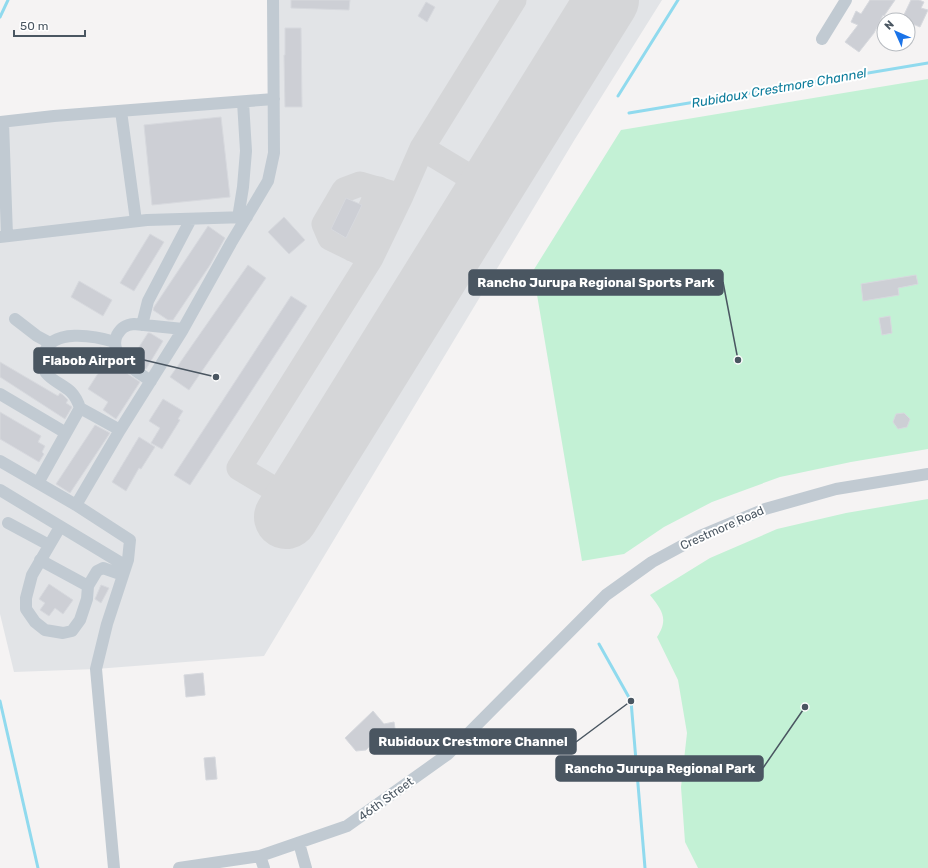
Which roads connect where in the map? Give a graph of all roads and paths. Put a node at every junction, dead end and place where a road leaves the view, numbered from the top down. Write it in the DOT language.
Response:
graph roads {
  1 [pos="273,0"];
  2 [pos="846,0"];
  3 [pos="822,39"];
  4 [pos="274,99"];
  5 [pos="243,102"];
  6 [pos="121,111"];
  7 [pos="2,122"];
  8 [pos="242,217"];
  9 [pos="190,219"];
  10 [pos="136,221"];
  11 [pos="4,236"];
  12 [pos="15,319"];
  13 [pos="142,325"];
  14 [pos="184,329"];
  15 [pos="116,342"];
  16 [pos="50,343"];
  17 [pos="151,381"];
  18 [pos="0,394"];
  19 [pos="80,408"];
  20 [pos="120,430"];
  21 [pos="66,433"];
  22 [pos="0,461"];
  23 [pos="928,474"];
  24 [pos="38,484"];
  25 [pos="0,490"];
  26 [pos="76,505"];
  27 [pos="8,523"];
  28 [pos="60,527"];
  29 [pos="49,545"];
  30 [pos="40,560"];
  31 [pos="124,571"];
  32 [pos="88,586"];
  33 [pos="550,651"];
  34 [pos="299,843"];
  35 [pos="260,856"];
  36 [pos="114,868"];
  37 [pos="178,868"];
  38 [pos="264,868"];
  39 [pos="306,868"];
  1 -- 4 [label="street"];
  2 -- 3 [label="street"];
  4 -- 5 [label="street"];
  4 -- 8 [label="street"];
  5 -- 6 [label="street"];
  5 -- 8 [label="street"];
  6 -- 7 [label="street"];
  6 -- 10 [label="street"];
  7 -- 11 [label="street"];
  8 -- 9 [label="street"];
  8 -- 14 [label="street"];
  9 -- 10 [label="street"];
  9 -- 13 [label="street"];
  10 -- 11 [label="street"];
  12 -- 16 [label="street"];
  13 -- 14 [label="street"];
  13 -- 15 [label="street"];
  14 -- 17 [label="street"];
  15 -- 16 [label="street"];
  15 -- 17 [label="street"];
  16 -- 19 [label="street"];
  17 -- 20 [label="street"];
  18 -- 21 [label="street"];
  19 -- 20 [label="street"];
  19 -- 21 [label="street"];
  20 -- 26 [label="street"];
  21 -- 24 [label="street"];
  22 -- 24 [label="street"];
  23 -- 33 [label="street, Crestmore Road"];
  24 -- 26 [label="street"];
  25 -- 28 [label="street"];
  26 -- 31 [label="street"];
  27 -- 29 [label="street"];
  28 -- 29 [label="street"];
  28 -- 31 [label="street"];
  29 -- 30 [label="street"];
  30 -- 32 [label="street"];
  30 -- 32 [label="street"];
  31 -- 32 [label="street"];
  31 -- 36 [label="street"];
  33 -- 34 [label="street, 46th Street"];
  34 -- 35 [label="street, 46th Street"];
  34 -- 39 [label="street"];
  35 -- 37 [label="street, 46th Street"];
  35 -- 38 [label="street"];
}
